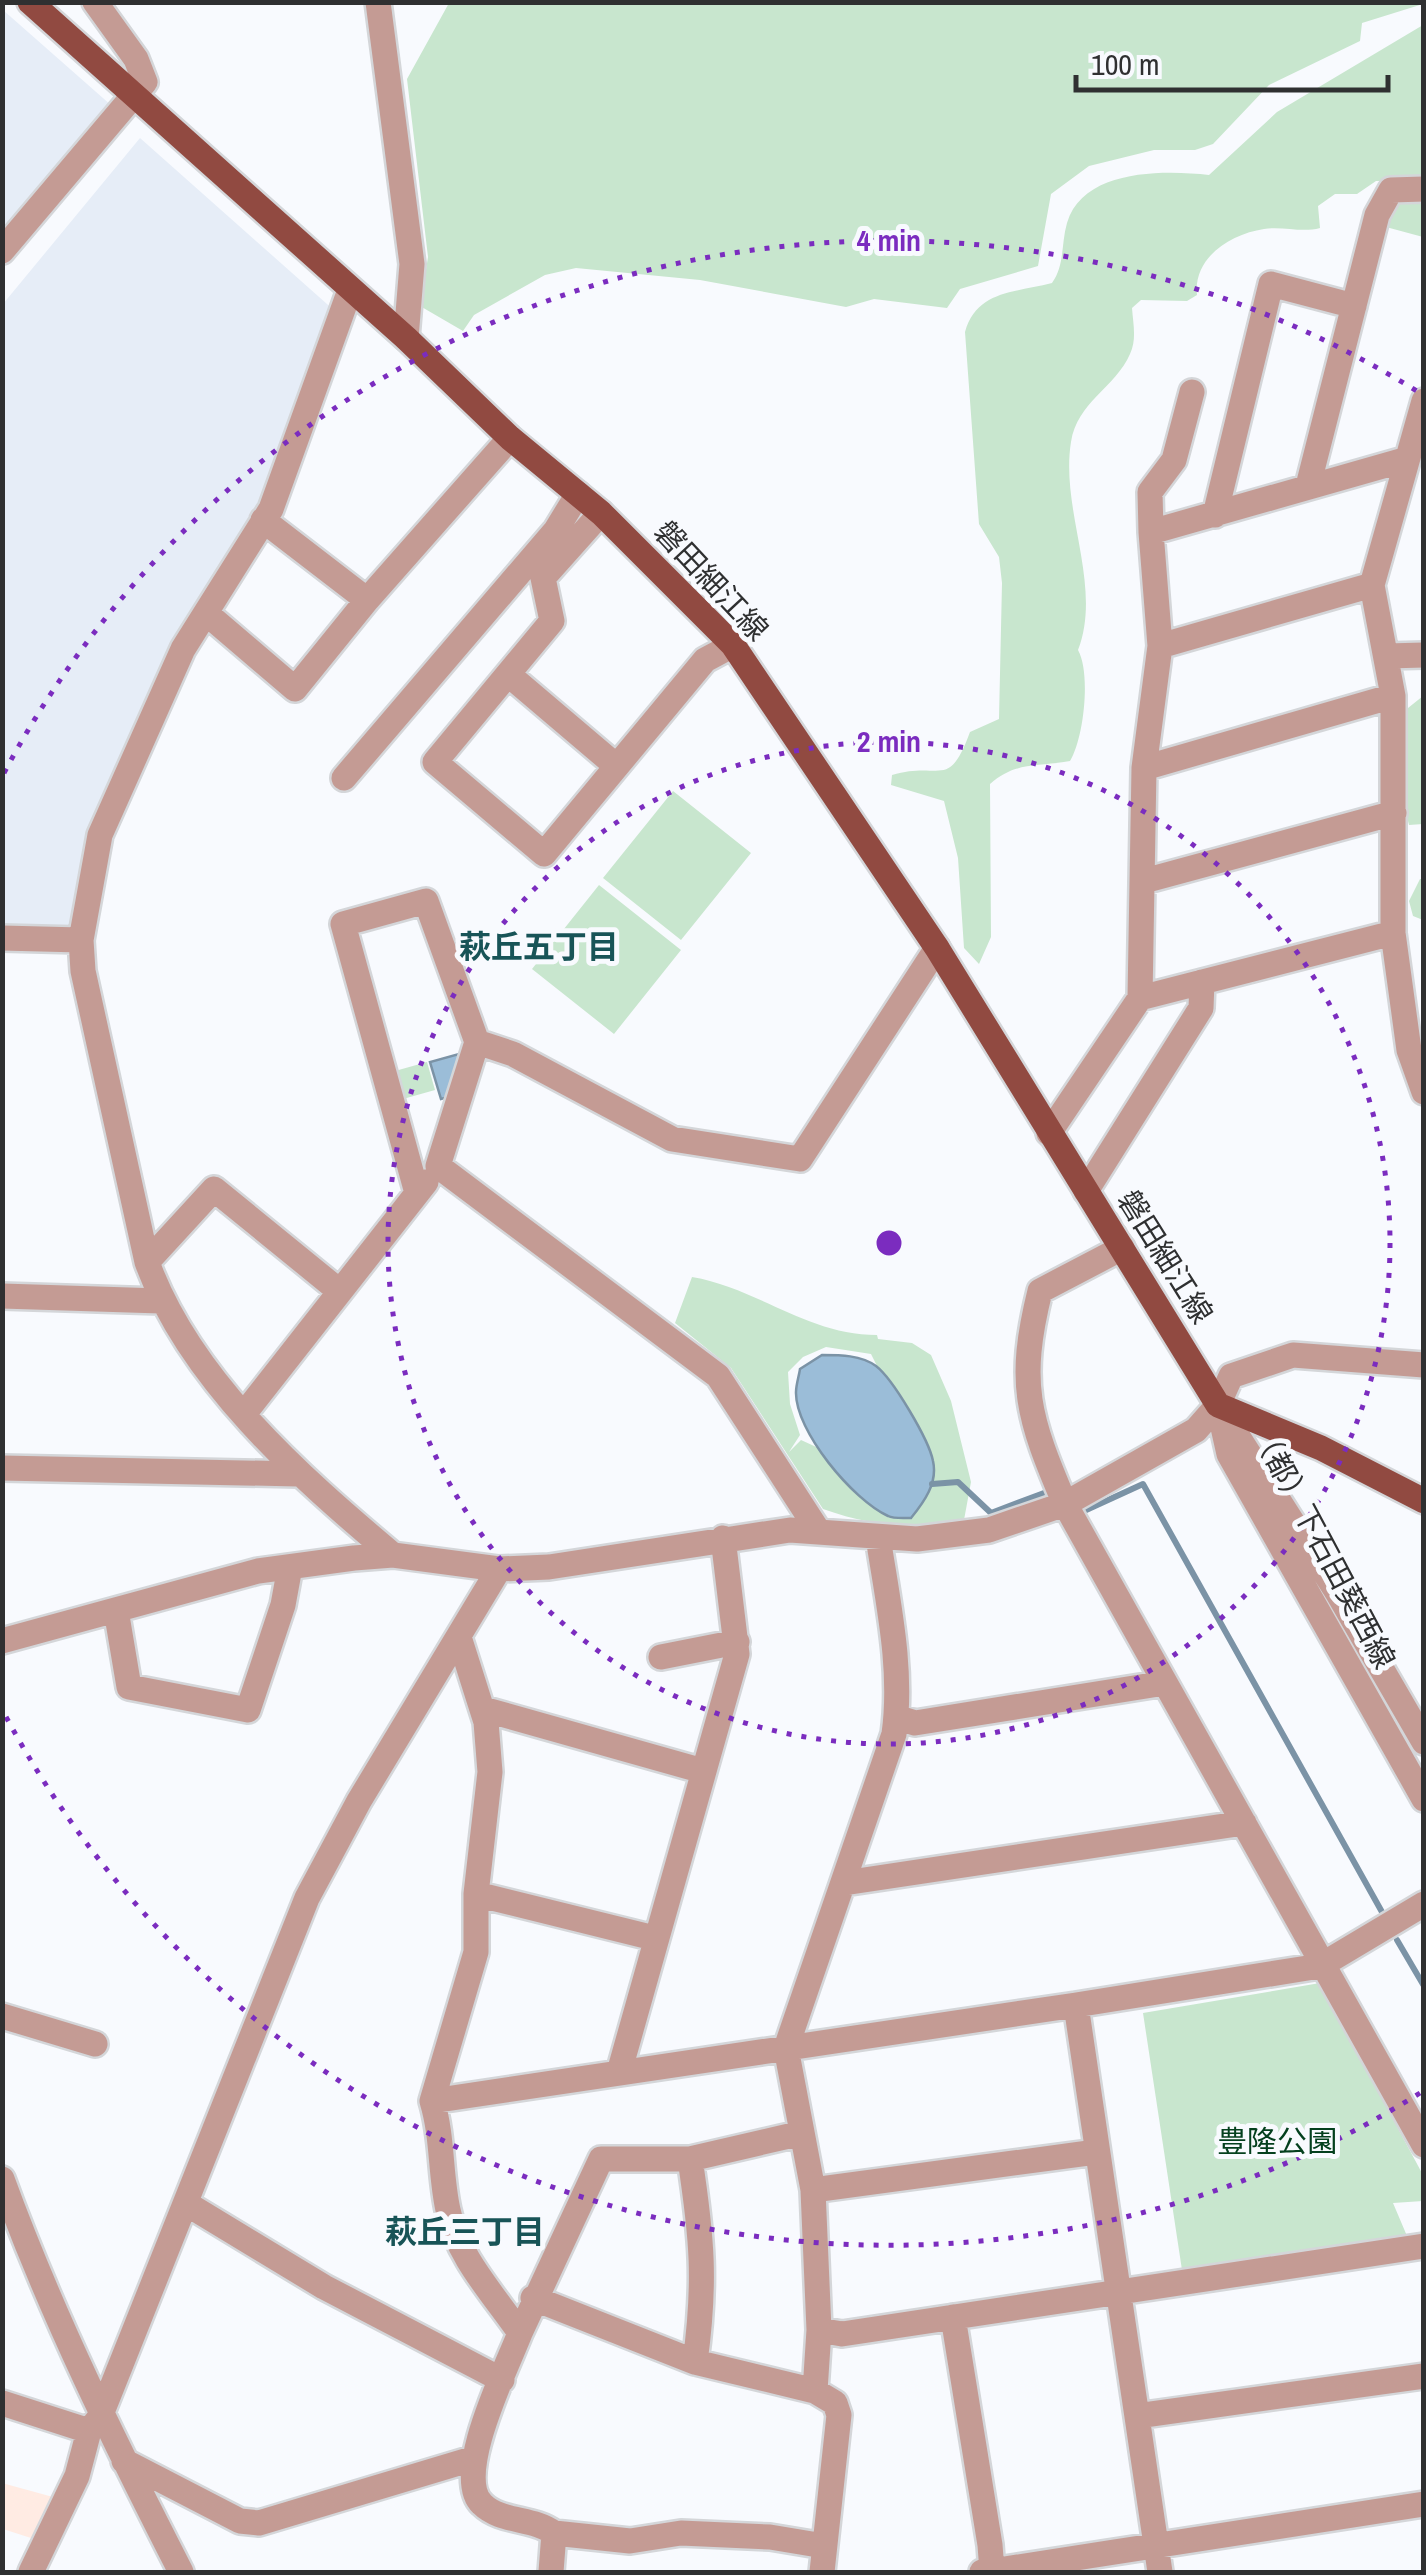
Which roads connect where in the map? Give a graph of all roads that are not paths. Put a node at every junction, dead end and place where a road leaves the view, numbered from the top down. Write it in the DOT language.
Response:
graph roads {
  1 [pos="30,2"];
  2 [pos="95,2"];
  3 [pos="378,2"];
  4 [pos="131,95"];
  5 [pos="1424,189"];
  6 [pos="2,251"];
  7 [pos="350,290"];
  8 [pos="1354,306"];
  9 [pos="406,338"];
  10 [pos="1192,392"];
  11 [pos="1424,401"];
  12 [pos="510,438"];
  13 [pos="1404,460"];
  14 [pos="1308,486"];
  15 [pos="578,494"];
  16 [pos="602,513"];
  17 [pos="1215,514"];
  18 [pos="263,520"];
  19 [pos="1151,532"];
  20 [pos="1372,585"];
  21 [pos="366,600"];
  22 [pos="206,613"];
  23 [pos="733,645"];
  24 [pos="1160,646"];
  25 [pos="1424,655"];
  26 [pos="1387,656"];
  27 [pos="509,675"];
  28 [pos="1393,696"];
  29 [pos="615,765"];
  30 [pos="1144,768"];
  31 [pos="344,778"];
  32 [pos="1394,813"];
  33 [pos="1144,880"];
  34 [pos="1393,933"];
  35 [pos="2,938"];
  36 [pos="82,940"];
  37 [pos="937,948"];
  38 [pos="1202,982"];
  39 [pos="1140,998"];
  40 [pos="477,1042"];
  41 [pos="1424,1092"];
  42 [pos="1049,1133"];
  43 [pos="438,1166"];
  44 [pos="1086,1191"];
  45 [pos="417,1193"];
  46 [pos="1122,1248"];
  47 [pos="148,1262"];
  48 [pos="338,1290"];
  49 [pos="2,1296"];
  50 [pos="161,1301"];
  51 [pos="1424,1366"];
  52 [pos="1218,1405"];
  53 [pos="244,1414"];
  54 [pos="2,1468"];
  55 [pos="298,1474"];
  56 [pos="1424,1501"];
  57 [pos="1065,1504"];
  58 [pos="816,1529"];
  59 [pos="723,1538"];
  60 [pos="878,1538"];
  61 [pos="393,1556"];
  62 [pos="290,1567"];
  63 [pos="499,1569"];
  64 [pos="116,1610"];
  65 [pos="459,1638"];
  66 [pos="2,1640"];
  67 [pos="736,1642"];
  68 [pos="661,1657"];
  69 [pos="1165,1683"];
  70 [pos="483,1709"];
  71 [pos="896,1717"];
  72 [pos="1424,1742"];
  73 [pos="703,1771"];
  74 [pos="1424,1799"];
  75 [pos="1244,1823"];
  76 [pos="844,1883"];
  77 [pos="476,1894"];
  78 [pos="1424,1904"];
  79 [pos="654,1938"];
  80 [pos="1320,1966"];
  81 [pos="1076,2005"];
  82 [pos="2,2016"];
  83 [pos="96,2044"];
  84 [pos="786,2048"];
  85 [pos="620,2070"];
  86 [pos="432,2101"];
  87 [pos="802,2134"];
  88 [pos="1424,2145"];
  89 [pos="1096,2152"];
  90 [pos="690,2159"];
  91 [pos="3,2180"];
  92 [pos="812,2190"];
  93 [pos="187,2204"];
  94 [pos="1424,2246"];
  95 [pos="1116,2293"];
  96 [pos="534,2298"];
  97 [pos="953,2317"];
  98 [pos="820,2330"];
  99 [pos="520,2333"];
  100 [pos="695,2362"];
  101 [pos="1424,2376"];
  102 [pos="502,2380"];
  103 [pos="815,2391"];
  104 [pos="2,2403"];
  105 [pos="1137,2416"];
  106 [pos="94,2424"];
  107 [pos="472,2459"];
  108 [pos="124,2461"];
  109 [pos="1424,2504"];
  110 [pos="554,2534"];
  111 [pos="824,2546"];
  112 [pos="1156,2546"];
  113 [pos="31,2572"];
  114 [pos="181,2572"];
  115 [pos="551,2572"];
  116 [pos="822,2572"];
  117 [pos="987,2572"];
  118 [pos="1160,2572"];
  1 -- 4 [label="main road, 磐田細江線"];
  2 -- 4 [label="street"];
  3 -- 9 [label="street"];
  4 -- 6 [label="street"];
  4 -- 7 [label="main road, 磐田細江線"];
  5 -- 8 [label="street"];
  7 -- 9 [label="main road, 磐田細江線"];
  7 -- 18 [label="street"];
  8 -- 14 [label="street"];
  8 -- 17 [label="street"];
  9 -- 12 [label="main road, 磐田細江線"];
  10 -- 19 [label="street"];
  11 -- 13 [label="street"];
  12 -- 15 [label="main road, 磐田細江線"];
  12 -- 21 [label="street"];
  13 -- 14 [label="street"];
  13 -- 20 [label="street"];
  14 -- 17 [label="street"];
  15 -- 16 [label="main road, 磐田細江線"];
  15 -- 31 [label="street"];
  16 -- 23 [label="main road, 磐田細江線"];
  16 -- 27 [label="street"];
  17 -- 19 [label="street"];
  18 -- 21 [label="street"];
  18 -- 22 [label="street"];
  19 -- 24 [label="street"];
  20 -- 24 [label="street"];
  20 -- 26 [label="street"];
  21 -- 22 [label="street"];
  22 -- 36 [label="street"];
  23 -- 29 [label="street"];
  23 -- 37 [label="main road, 磐田細江線"];
  24 -- 30 [label="street"];
  25 -- 26 [label="street"];
  26 -- 28 [label="street"];
  27 -- 29 [label="street"];
  27 -- 29 [label="street"];
  28 -- 30 [label="street"];
  28 -- 32 [label="street"];
  30 -- 33 [label="street"];
  32 -- 33 [label="street"];
  32 -- 34 [label="street"];
  33 -- 39 [label="street"];
  34 -- 38 [label="street"];
  34 -- 41 [label="street"];
  35 -- 36 [label="street"];
  36 -- 47 [label="street"];
  37 -- 40 [label="street"];
  37 -- 42 [label="main road, 磐田細江線"];
  38 -- 39 [label="street"];
  38 -- 44 [label="street"];
  39 -- 42 [label="street"];
  40 -- 43 [label="street"];
  40 -- 45 [label="street"];
  42 -- 44 [label="main road, 磐田細江線"];
  43 -- 45 [label="street"];
  43 -- 58 [label="street"];
  44 -- 46 [label="main road, 磐田細江線"];
  45 -- 48 [label="street"];
  46 -- 52 [label="main road, 磐田細江線"];
  46 -- 57 [label="street"];
  47 -- 48 [label="street"];
  47 -- 50 [label="street"];
  48 -- 53 [label="street"];
  49 -- 50 [label="street"];
  50 -- 53 [label="street"];
  51 -- 52 [label="street"];
  52 -- 56 [label="main road"];
  52 -- 57 [label="street"];
  52 -- 72 [label="street, （都）下石田葵西線"];
  52 -- 74 [label="street, （都）下石田葵西線"];
  53 -- 55 [label="street"];
  54 -- 55 [label="street"];
  55 -- 61 [label="street"];
  57 -- 60 [label="street"];
  57 -- 69 [label="street"];
  58 -- 59 [label="street"];
  58 -- 60 [label="street"];
  59 -- 63 [label="street"];
  59 -- 67 [label="street"];
  60 -- 71 [label="street"];
  61 -- 62 [label="street"];
  61 -- 63 [label="street"];
  62 -- 64 [label="street"];
  62 -- 64 [label="street"];
  63 -- 65 [label="street"];
  64 -- 66 [label="street"];
  65 -- 70 [label="street"];
  65 -- 93 [label="street"];
  67 -- 68 [label="street"];
  67 -- 73 [label="street"];
  69 -- 71 [label="street"];
  69 -- 75 [label="street"];
  70 -- 73 [label="street"];
  70 -- 77 [label="street"];
  71 -- 76 [label="street"];
  73 -- 79 [label="street"];
  75 -- 76 [label="street"];
  75 -- 80 [label="street"];
  76 -- 84 [label="street"];
  77 -- 79 [label="street"];
  77 -- 86 [label="street"];
  78 -- 80 [label="street"];
  79 -- 85 [label="street"];
  80 -- 81 [label="street"];
  80 -- 88 [label="street"];
  81 -- 84 [label="street"];
  81 -- 89 [label="street"];
  82 -- 83 [label="street"];
  84 -- 85 [label="street"];
  84 -- 87 [label="street"];
  85 -- 86 [label="street"];
  86 -- 99 [label="street"];
  87 -- 90 [label="street"];
  87 -- 92 [label="street"];
  89 -- 92 [label="street"];
  89 -- 95 [label="street"];
  90 -- 96 [label="street"];
  90 -- 100 [label="street"];
  91 -- 106 [label="street"];
  92 -- 98 [label="street"];
  93 -- 102 [label="street"];
  93 -- 106 [label="street"];
  94 -- 95 [label="street"];
  95 -- 97 [label="street"];
  95 -- 105 [label="street"];
  96 -- 99 [label="street"];
  96 -- 100 [label="street"];
  97 -- 98 [label="street"];
  97 -- 117 [label="street"];
  98 -- 103 [label="street"];
  99 -- 102 [label="street"];
  100 -- 103 [label="street"];
  101 -- 105 [label="street"];
  102 -- 107 [label="street"];
  103 -- 111 [label="street"];
  104 -- 106 [label="street"];
  105 -- 112 [label="street"];
  106 -- 108 [label="street"];
  106 -- 113 [label="street"];
  107 -- 108 [label="street"];
  107 -- 110 [label="street"];
  108 -- 114 [label="street"];
  109 -- 112 [label="street"];
  110 -- 111 [label="street"];
  110 -- 115 [label="street"];
  111 -- 116 [label="street"];
  112 -- 117 [label="street"];
  112 -- 118 [label="street"];
}
